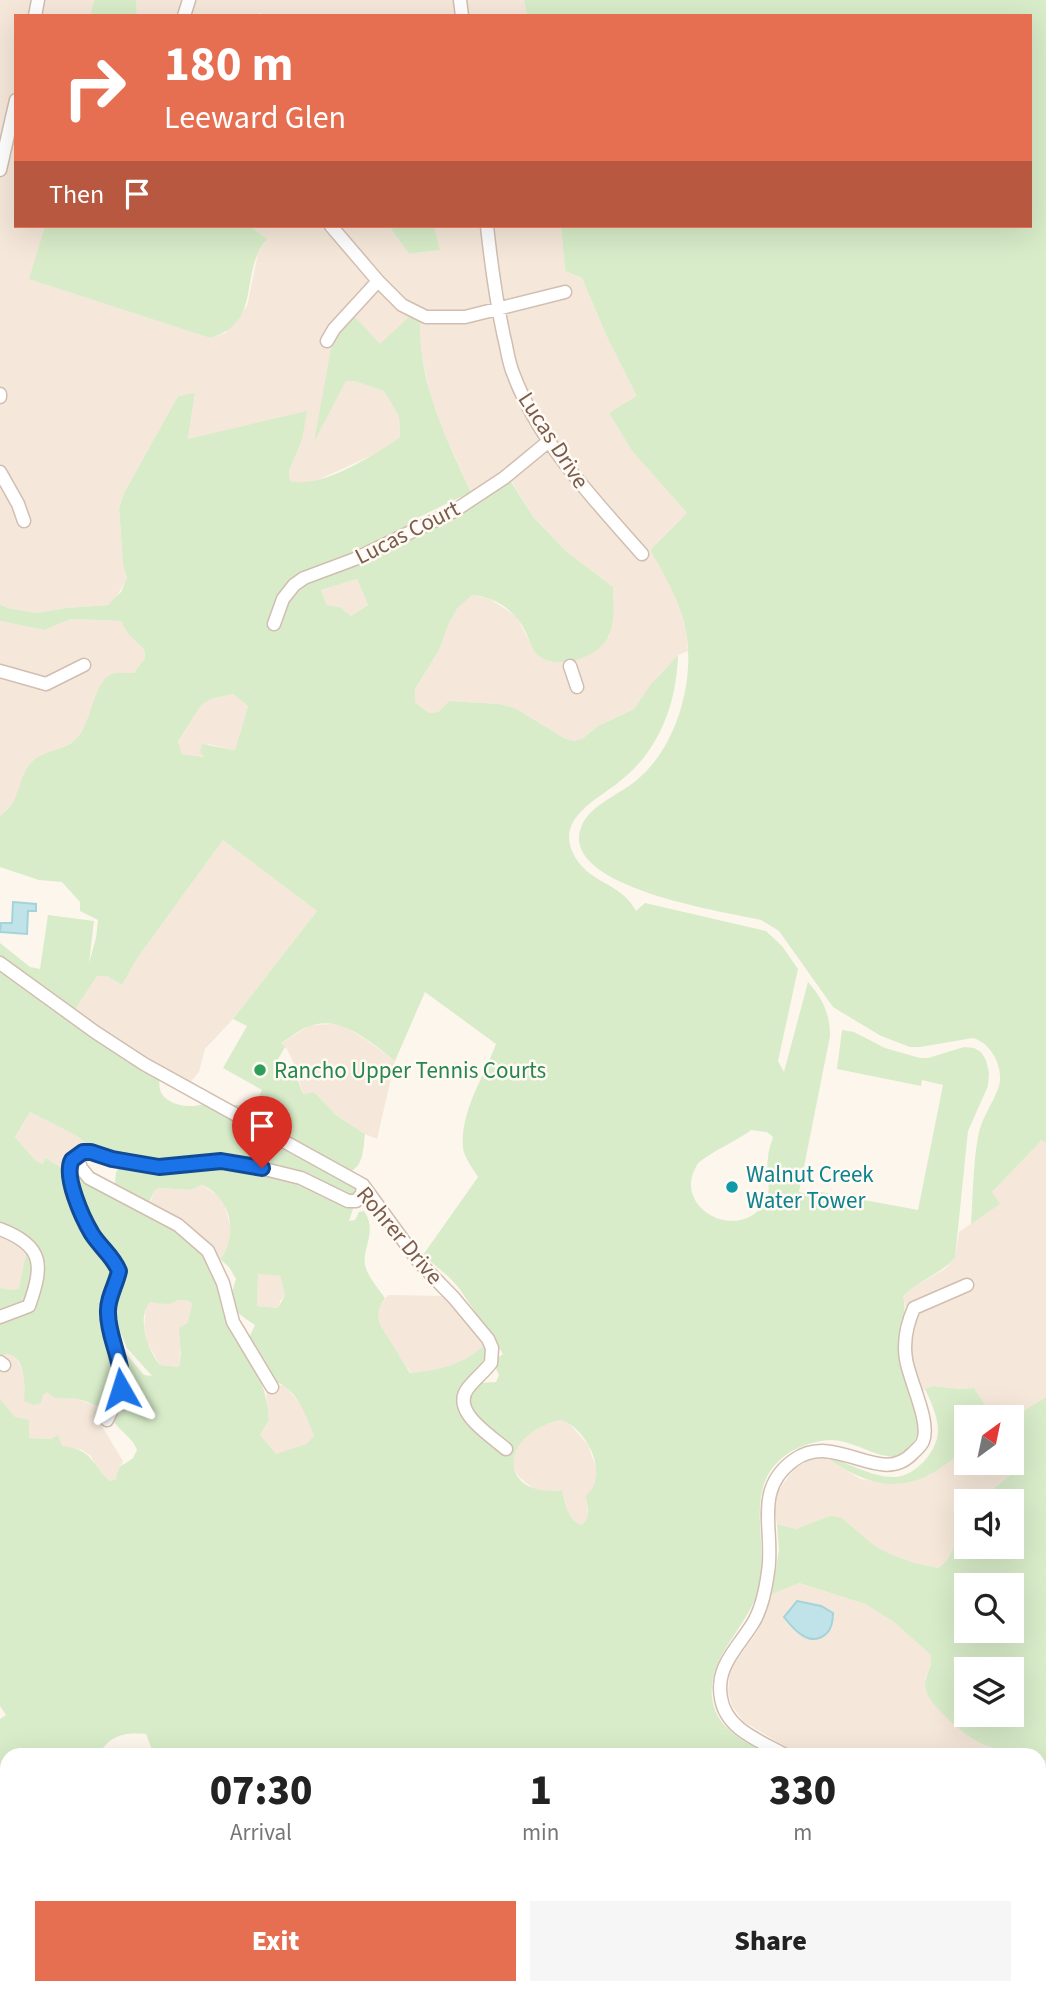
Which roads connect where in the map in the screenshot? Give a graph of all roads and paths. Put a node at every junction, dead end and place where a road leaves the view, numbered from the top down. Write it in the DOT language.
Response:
graph roads {
  1 [pos="14,109"];
  2 [pos="0,170"];
  3 [pos="333,228"];
  4 [pos="487,228"];
  5 [pos="377,281"];
  6 [pos="565,292"];
  7 [pos="498,308"];
  8 [pos="327,341"];
  9 [pos="549,441"];
  10 [pos="0,472"];
  11 [pos="24,521"];
  12 [pos="642,554"];
  13 [pos="274,624"];
  14 [pos="84,665"];
  15 [pos="570,666"];
  16 [pos="0,671"];
  17 [pos="577,687"];
  18 [pos="0,963"];
  19 [pos="77,1156"];
  20 [pos="363,1185"];
  21 [pos="0,1228"];
  22 [pos="967,1285"];
  23 [pos="0,1317"];
  24 [pos="272,1387"];
  25 [pos="107,1420"];
  26 [pos="506,1449"];
  27 [pos="772,1748"];
  1 -- 2 [label="street"];
  3 -- 5 [label="street"];
  4 -- 7 [label="street, Lucas Drive"];
  5 -- 7 [label="street"];
  5 -- 8 [label="street"];
  6 -- 7 [label="street"];
  7 -- 9 [label="street, Lucas Drive"];
  9 -- 12 [label="street, Lucas Drive"];
  9 -- 13 [label="street, Lucas Court"];
  10 -- 11 [label="street"];
  14 -- 16 [label="street"];
  15 -- 17 [label="street"];
  18 -- 20 [label="street, Rohrer Drive"];
  19 -- 20 [label="street"];
  19 -- 24 [label="street"];
  19 -- 25 [label="street"];
  20 -- 26 [label="street, Rohrer Drive"];
  21 -- 23 [label="street"];
  22 -- 27 [label="street"];
}
